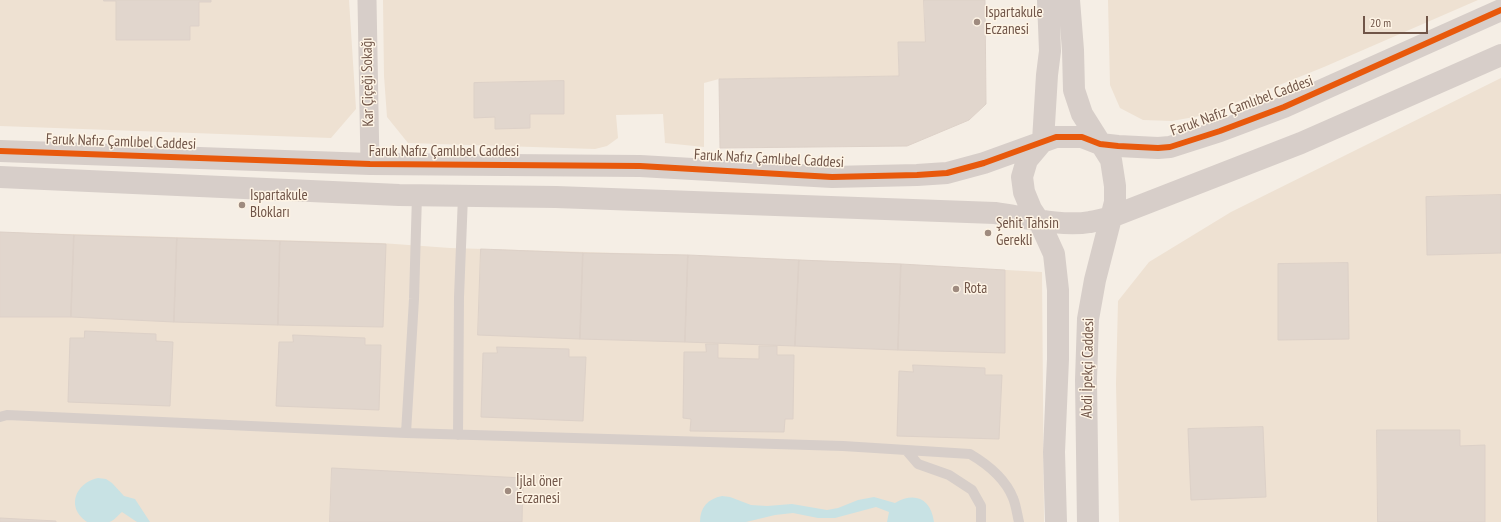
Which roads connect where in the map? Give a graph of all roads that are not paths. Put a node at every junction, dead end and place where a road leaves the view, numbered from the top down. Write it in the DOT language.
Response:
graph roads {
  1 [pos="367,0"];
  2 [pos="1048,0"];
  3 [pos="1069,0"];
  4 [pos="1501,10"];
  5 [pos="1501,55"];
  6 [pos="1043,141"];
  7 [pos="1100,144"];
  8 [pos="0,151"];
  9 [pos="344,163"];
  10 [pos="370,164"];
  11 [pos="394,165"];
  12 [pos="0,177"];
  13 [pos="343,192"];
  14 [pos="393,195"];
  15 [pos="417,195"];
  16 [pos="463,196"];
  17 [pos="1111,217"];
  18 [pos="1039,220"];
  19 [pos="0,417"];
  20 [pos="406,433"];
  21 [pos="458,435"];
  22 [pos="906,450"];
  23 [pos="981,522"];
  24 [pos="1019,522"];
  25 [pos="1056,522"];
  26 [pos="1088,522"];
  1 -- 10 [label="street, Kar Çiçeği Sokağı"];
  2 -- 6 [label="street"];
  3 -- 7 [label="street"];
  4 -- 7 [label="street, Faruk Nafız Çamlıbel Caddesi"];
  5 -- 17 [label="street"];
  6 -- 7 [label="street, Faruk Nafız Çamlıbel Caddesi"];
  6 -- 11 [label="street, Faruk Nafız Çamlıbel Caddesi"];
  6 -- 18 [label="street"];
  7 -- 17 [label="street"];
  8 -- 9 [label="street, Faruk Nafız Çamlıbel Caddesi"];
  9 -- 10 [label="street, Faruk Nafız Çamlıbel Caddesi"];
  9 -- 13 [label="street"];
  10 -- 11 [label="street, Faruk Nafız Çamlıbel Caddesi"];
  11 -- 14 [label="street"];
  12 -- 13 [label="street"];
  13 -- 14 [label="street"];
  14 -- 15 [label="street"];
  15 -- 16 [label="street"];
  15 -- 20 [label="lane"];
  16 -- 18 [label="street"];
  16 -- 21 [label="lane"];
  17 -- 18 [label="street"];
  17 -- 26 [label="street, Abdi İpekçi Caddesi"];
  18 -- 25 [label="street, Abdi İpekçi Caddesi"];
  19 -- 20 [label="lane"];
  20 -- 21 [label="lane"];
  21 -- 22 [label="lane"];
  22 -- 23 [label="lane"];
  22 -- 24 [label="lane"];
}
